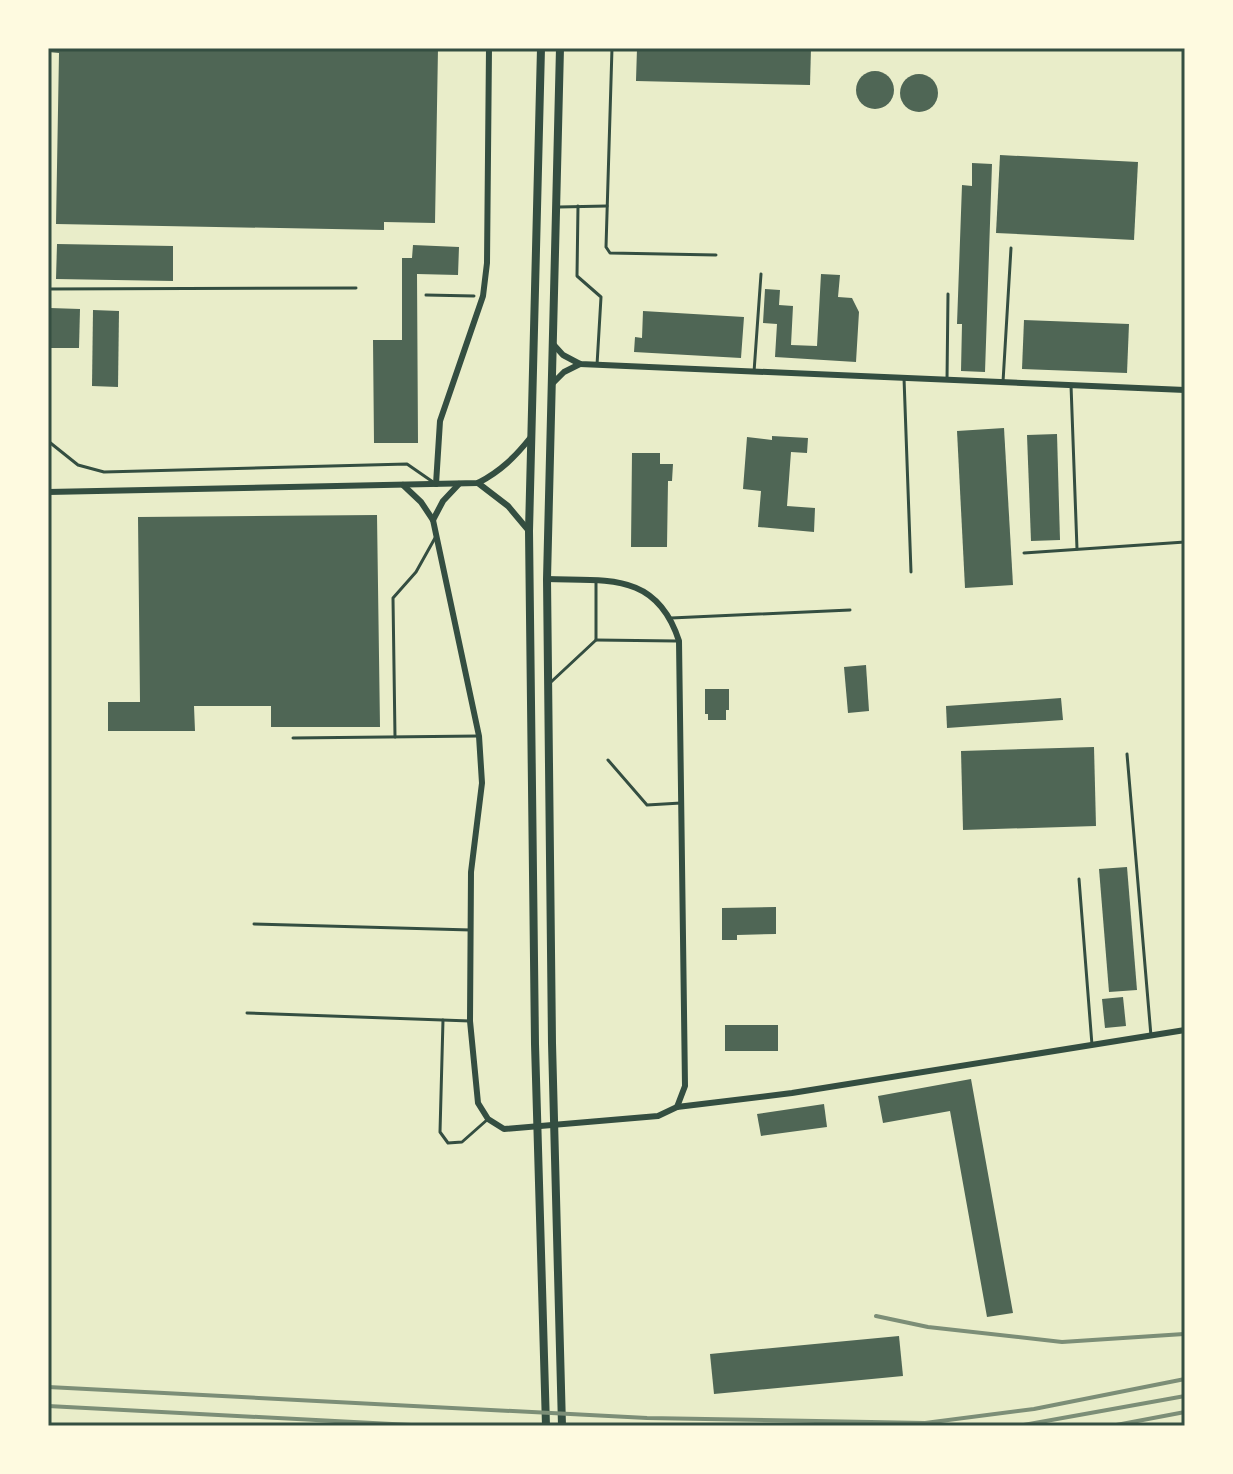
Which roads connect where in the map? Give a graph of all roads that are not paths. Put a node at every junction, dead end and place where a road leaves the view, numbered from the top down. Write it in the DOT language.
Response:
graph roads {
  1 [pos="489,48"];
  2 [pos="541,48"];
  3 [pos="560,48"];
  4 [pos="612,48"];
  5 [pos="578,206"];
  6 [pos="607,206"];
  7 [pos="555,207"];
  8 [pos="1011,248"];
  9 [pos="716,255"];
  10 [pos="761,274"];
  11 [pos="356,288"];
  12 [pos="48,289"];
  13 [pos="948,294"];
  14 [pos="553,344"];
  15 [pos="580,364"];
  16 [pos="597,365"];
  17 [pos="754,372"];
  18 [pos="904,378"];
  19 [pos="947,380"];
  20 [pos="1003,382"];
  21 [pos="553,383"];
  22 [pos="1071,385"];
  23 [pos="1185,390"];
  24 [pos="531,437"];
  25 [pos="48,441"];
  26 [pos="460,483"];
  27 [pos="478,483"];
  28 [pos="436,484"];
  29 [pos="403,485"];
  30 [pos="48,492"];
  31 [pos="433,520"];
  32 [pos="529,531"];
  33 [pos="436,535"];
  34 [pos="1185,542"];
  35 [pos="1077,549"];
  36 [pos="1024,553"];
  37 [pos="911,572"];
  38 [pos="547,579"];
  39 [pos="596,580"];
  40 [pos="850,610"];
  41 [pos="671,618"];
  42 [pos="596,640"];
  43 [pos="679,641"];
  44 [pos="548,684"];
  45 [pos="479,736"];
  46 [pos="395,737"];
  47 [pos="293,738"];
  48 [pos="1127,754"];
  49 [pos="608,760"];
  50 [pos="681,803"];
  51 [pos="1079,879"];
  52 [pos="254,924"];
  53 [pos="471,930"];
  54 [pos="247,1013"];
  55 [pos="443,1020"];
  56 [pos="470,1021"];
  57 [pos="1185,1030"];
  58 [pos="1151,1036"];
  59 [pos="1092,1045"];
  60 [pos="677,1107"];
  61 [pos="488,1119"];
  62 [pos="546,1426"];
  63 [pos="562,1426"];
  1 -- 28 [label="street"];
  2 -- 24 [label="main road"];
  3 -- 7 [label="main road"];
  4 -- 6 [label="lane"];
  5 -- 6 [label="lane"];
  5 -- 7 [label="lane"];
  5 -- 16 [label="lane"];
  6 -- 9 [label="lane"];
  7 -- 14 [label="main road"];
  8 -- 20 [label="lane"];
  10 -- 17 [label="lane"];
  11 -- 12 [label="lane"];
  13 -- 19 [label="lane"];
  14 -- 15 [label="street"];
  14 -- 21 [label="main road"];
  15 -- 16 [label="street"];
  15 -- 21 [label="street"];
  16 -- 17 [label="street"];
  17 -- 18 [label="street"];
  18 -- 19 [label="street"];
  18 -- 37 [label="lane"];
  19 -- 20 [label="street"];
  20 -- 22 [label="street"];
  21 -- 38 [label="main road"];
  22 -- 23 [label="street"];
  22 -- 35 [label="lane"];
  24 -- 27 [label="street"];
  24 -- 32 [label="main road"];
  25 -- 28 [label="lane"];
  26 -- 27 [label="street"];
  26 -- 28 [label="street"];
  26 -- 31 [label="street"];
  27 -- 32 [label="street"];
  28 -- 29 [label="street"];
  29 -- 30 [label="street"];
  29 -- 31 [label="street"];
  31 -- 33 [label="street"];
  32 -- 62 [label="main road"];
  33 -- 45 [label="street"];
  33 -- 46 [label="lane"];
  34 -- 35 [label="lane"];
  35 -- 36 [label="lane"];
  38 -- 39 [label="street"];
  38 -- 44 [label="main road"];
  39 -- 41 [label="street"];
  39 -- 42 [label="lane"];
  40 -- 41 [label="lane"];
  41 -- 43 [label="street"];
  42 -- 43 [label="lane"];
  42 -- 44 [label="lane"];
  43 -- 50 [label="street"];
  44 -- 63 [label="main road"];
  45 -- 46 [label="lane"];
  45 -- 53 [label="street"];
  46 -- 47 [label="lane"];
  48 -- 58 [label="lane"];
  49 -- 50 [label="lane"];
  50 -- 60 [label="street"];
  51 -- 59 [label="lane"];
  52 -- 53 [label="lane"];
  53 -- 56 [label="street"];
  54 -- 55 [label="lane"];
  55 -- 56 [label="lane"];
  55 -- 61 [label="lane"];
  56 -- 61 [label="street"];
  57 -- 58 [label="street"];
  58 -- 59 [label="street"];
  59 -- 60 [label="street"];
  60 -- 61 [label="street"];
}
